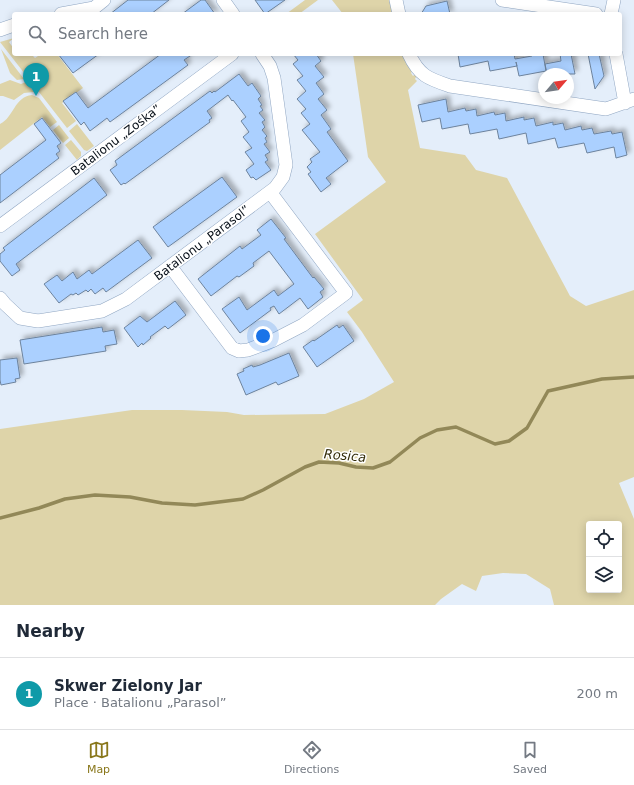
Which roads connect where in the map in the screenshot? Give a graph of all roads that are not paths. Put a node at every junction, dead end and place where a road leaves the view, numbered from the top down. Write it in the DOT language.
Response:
graph roads {
  1 [pos="104,0"];
  2 [pos="223,0"];
  3 [pos="396,0"];
  4 [pos="502,0"];
  5 [pos="614,0"];
  6 [pos="73,12"];
  7 [pos="232,12"];
  8 [pos="399,12"];
  9 [pos="583,12"];
  10 [pos="611,12"];
  11 [pos="12,26"];
  12 [pos="0,30"];
  13 [pos="229,56"];
  14 [pos="263,56"];
  15 [pos="410,56"];
  16 [pos="617,56"];
  17 [pos="630,101"];
  18 [pos="270,192"];
  19 [pos="0,226"];
  20 [pos="170,266"];
  21 [pos="0,298"];
  1 -- 6 [label="street"];
  2 -- 7 [label="street"];
  3 -- 8 [label="street"];
  4 -- 9 [label="street"];
  5 -- 10 [label="street"];
  11 -- 12 [label="street"];
  13 -- 19 [label="street, Batalionu „Zośka”"];
  14 -- 18 [label="street, Batalionu „Parasol”"];
  15 -- 17 [label="street"];
  16 -- 17 [label="street"];
  18 -- 20 [label="street, Batalionu „Parasol”"];
  18 -- 20 [label="street"];
  20 -- 21 [label="street, Batalionu „Parasol”"];
}
